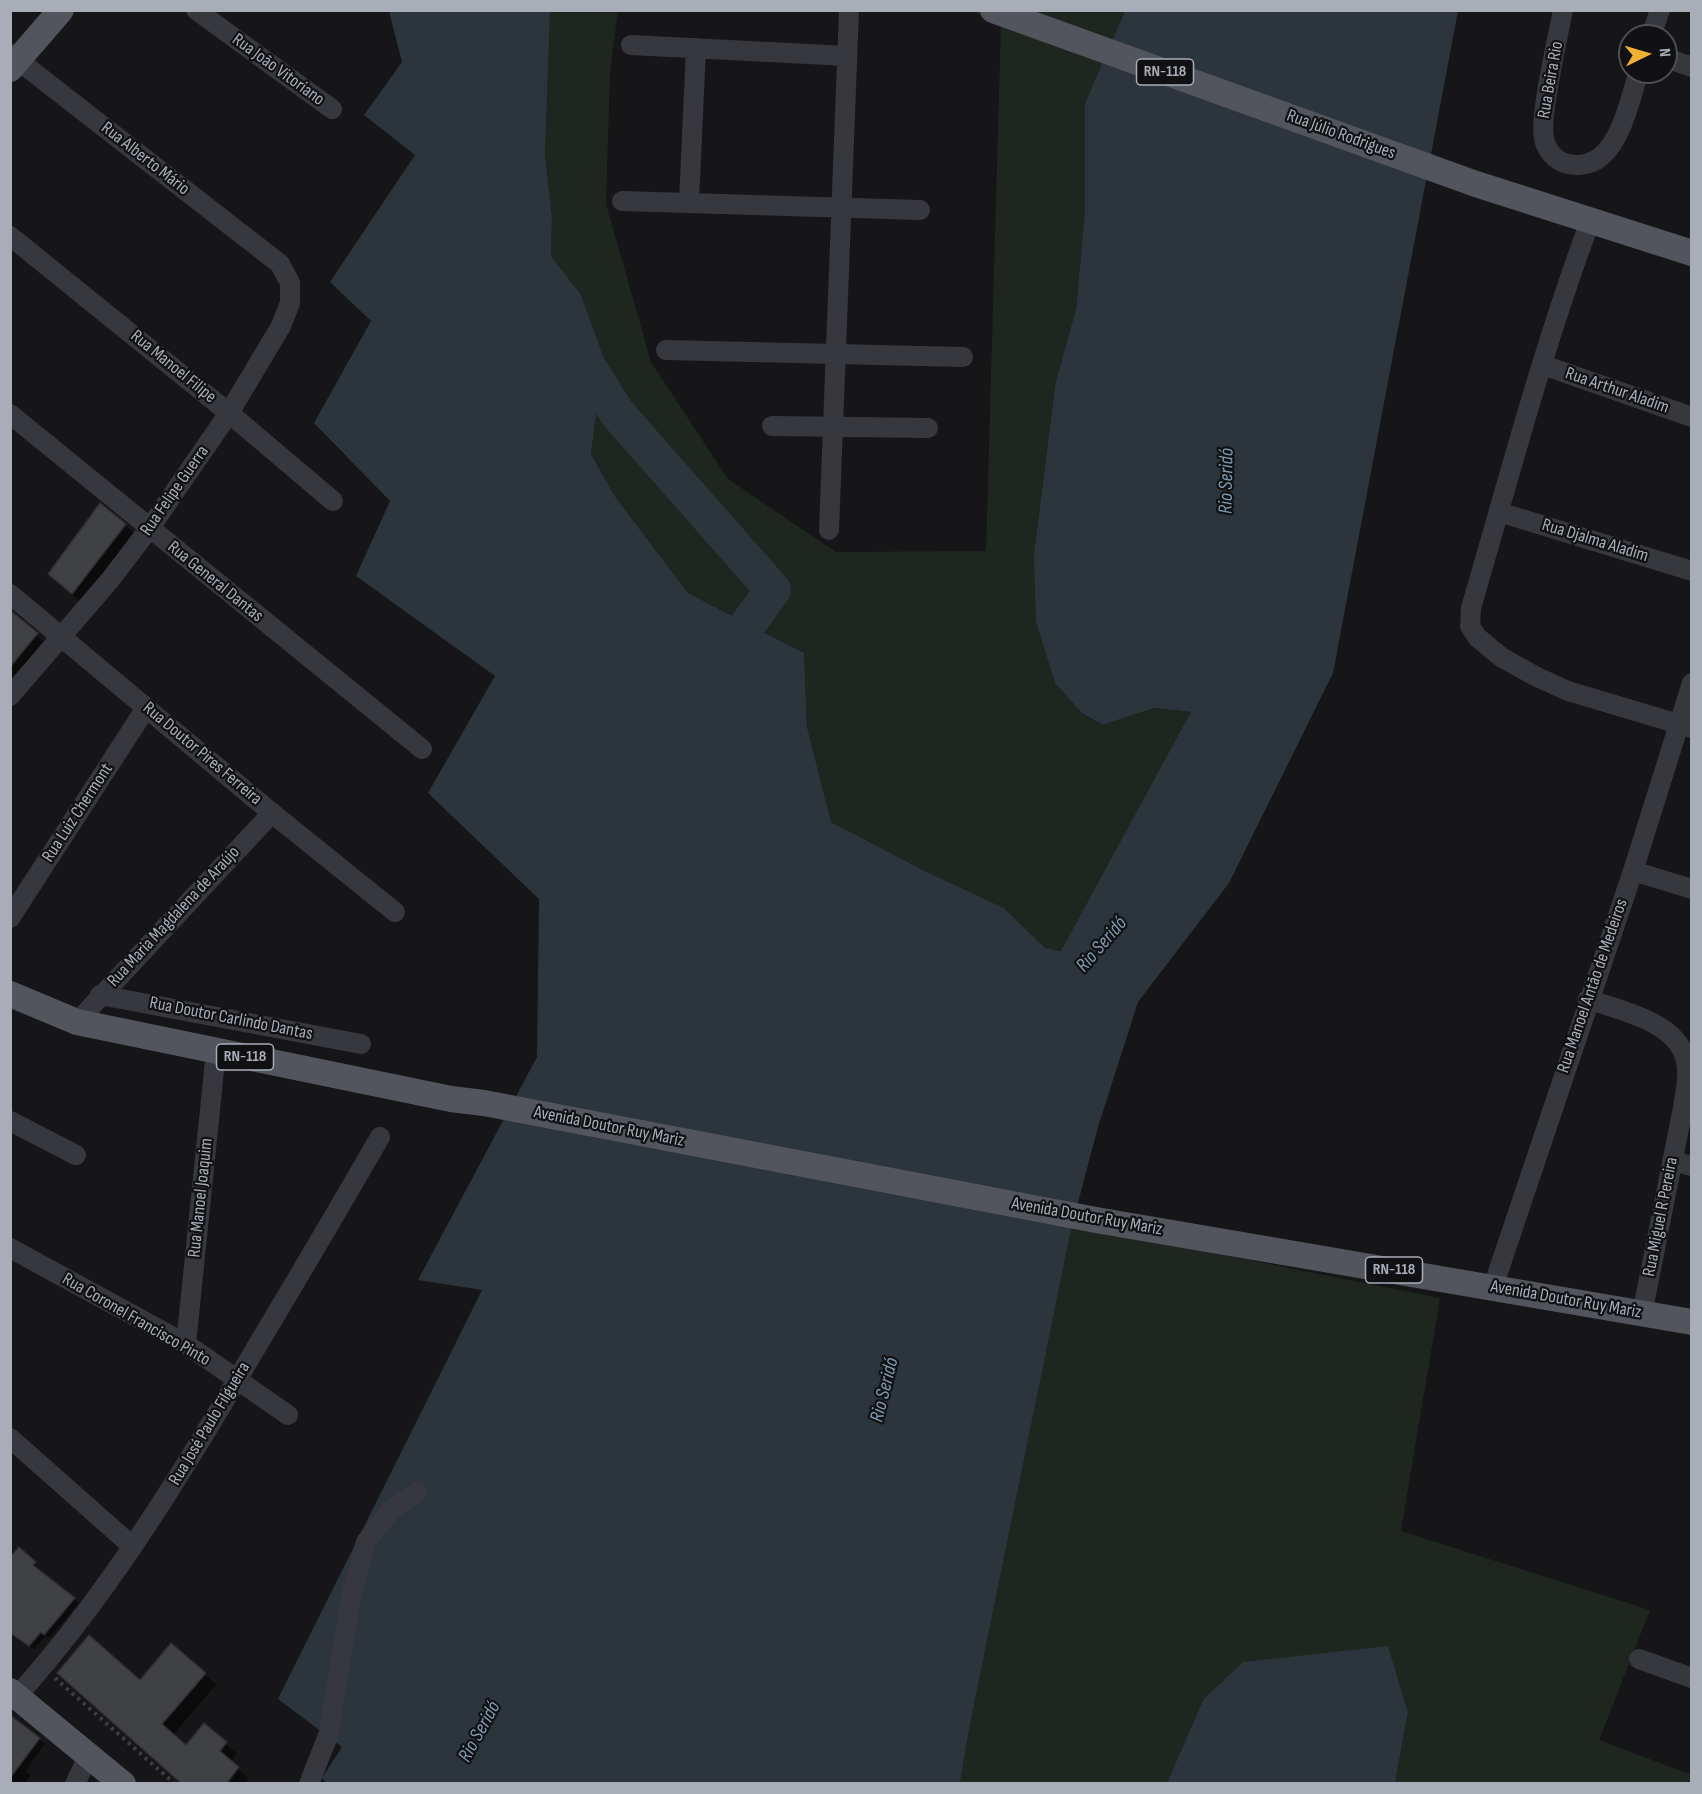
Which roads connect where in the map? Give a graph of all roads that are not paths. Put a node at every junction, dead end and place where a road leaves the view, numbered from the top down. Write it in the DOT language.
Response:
graph roads {
  1 [pos="61,10"];
  2 [pos="196,10"];
  3 [pos="849,10"];
  4 [pos="993,10"];
  5 [pos="1563,10"];
  6 [pos="631,45"];
  7 [pos="696,48"];
  8 [pos="848,56"];
  9 [pos="13,61"];
  10 [pos="1634,84"];
  11 [pos="332,109"];
  12 [pos="622,201"];
  13 [pos="689,202"];
  14 [pos="842,207"];
  15 [pos="920,210"];
  16 [pos="1591,219"];
  17 [pos="10,236"];
  18 [pos="1692,253"];
  19 [pos="280,264"];
  20 [pos="666,350"];
  21 [pos="837,354"];
  22 [pos="963,357"];
  23 [pos="1543,365"];
  24 [pos="229,413"];
  25 [pos="10,414"];
  26 [pos="1692,417"];
  27 [pos="772,426"];
  28 [pos="835,427"];
  29 [pos="928,428"];
  30 [pos="333,501"];
  31 [pos="1498,512"];
  32 [pos="149,529"];
  33 [pos="830,530"];
  34 [pos="1692,571"];
  35 [pos="10,594"];
  36 [pos="61,634"];
  37 [pos="1692,683"];
  38 [pos="10,696"];
  39 [pos="146,708"];
  40 [pos="1685,726"];
  41 [pos="422,749"];
  42 [pos="272,813"];
  43 [pos="1633,871"];
  44 [pos="1692,889"];
  45 [pos="395,912"];
  46 [pos="10,918"];
  47 [pos="10,994"];
  48 [pos="100,995"];
  49 [pos="1588,999"];
  50 [pos="77,1022"];
  51 [pos="361,1044"];
  52 [pos="216,1051"];
  53 [pos="10,1121"];
  54 [pos="380,1137"];
  55 [pos="76,1155"];
  56 [pos="1672,1161"];
  57 [pos="1692,1166"];
  58 [pos="10,1248"];
  59 [pos="1493,1287"];
  60 [pos="1642,1314"];
  61 [pos="1692,1322"];
  62 [pos="186,1344"];
  63 [pos="236,1381"];
  64 [pos="288,1415"];
  65 [pos="10,1438"];
  66 [pos="417,1492"];
  67 [pos="132,1546"];
  68 [pos="1639,1659"];
  69 [pos="1692,1678"];
  70 [pos="14,1694"];
  71 [pos="82,1769"];
  72 [pos="123,1784"];
  73 [pos="309,1784"];
  1 -- 9 [label="main road"];
  2 -- 11 [label="street, Rua João Vitoriano"];
  3 -- 8 [label="street"];
  4 -- 16 [label="main road, Rua Júlio Rodrigues / RN-118"];
  5 -- 10 [label="street, Rua Beira Rio"];
  6 -- 7 [label="street"];
  7 -- 8 [label="street"];
  7 -- 13 [label="street"];
  8 -- 14 [label="street"];
  9 -- 19 [label="street, Rua Alberto Mário"];
  12 -- 13 [label="street"];
  13 -- 14 [label="street"];
  14 -- 15 [label="street"];
  14 -- 21 [label="street"];
  16 -- 18 [label="main road, Rua Júlio Rodrigues / RN-118"];
  16 -- 23 [label="street"];
  17 -- 24 [label="street, Rua Manoel Filipe"];
  19 -- 24 [label="street, Rua Felipe Guerra"];
  20 -- 21 [label="street"];
  21 -- 22 [label="street"];
  21 -- 28 [label="street"];
  23 -- 26 [label="street, Rua Arthur Aladim"];
  23 -- 31 [label="street"];
  24 -- 30 [label="street, Rua Manoel Filipe"];
  24 -- 32 [label="street, Rua Felipe Guerra"];
  25 -- 32 [label="street, Rua General Dantas"];
  27 -- 28 [label="street"];
  28 -- 29 [label="street"];
  28 -- 33 [label="street"];
  31 -- 34 [label="street, Rua Djalma Aladim"];
  31 -- 40 [label="street"];
  32 -- 36 [label="street, Rua Felipe Guerra"];
  32 -- 41 [label="street, Rua General Dantas"];
  35 -- 36 [label="street, Rua Doutor Pires Ferreira"];
  36 -- 38 [label="street, Rua Felipe Guerra"];
  36 -- 39 [label="street, Rua Doutor Pires Ferreira"];
  37 -- 40 [label="street, Rua Manoel Antão de Medeiros"];
  39 -- 42 [label="street, Rua Doutor Pires Ferreira"];
  39 -- 46 [label="street, Rua Luiz Chermont"];
  40 -- 43 [label="street, Rua Manoel Antão de Medeiros"];
  42 -- 45 [label="street, Rua Doutor Pires Ferreira"];
  42 -- 48 [label="street, Rua Maria Magdalena de Araújo"];
  43 -- 44 [label="street"];
  43 -- 49 [label="street, Rua Manoel Antão de Medeiros"];
  47 -- 50 [label="main road, RN-118"];
  48 -- 50 [label="street, Rua Maria Magdalena de Araújo"];
  48 -- 51 [label="street, Rua Doutor Carlindo Dantas"];
  49 -- 56 [label="street, Rua Miguel R Pereira"];
  49 -- 59 [label="street, Rua Manoel Antão de Medeiros"];
  50 -- 52 [label="main road, RN-118"];
  52 -- 59 [label="main road, Avenida Doutor Ruy Mariz / RN-118"];
  52 -- 62 [label="street, Rua Manoel Joaquim"];
  53 -- 55 [label="street"];
  54 -- 63 [label="street, Rua José Paulo Filgueira"];
  56 -- 57 [label="street"];
  56 -- 60 [label="street, Rua Miguel R Pereira"];
  58 -- 62 [label="street, Rua Coronel Francisco Pinto"];
  59 -- 60 [label="main road, Avenida Doutor Ruy Mariz / RN-118"];
  60 -- 61 [label="main road, Avenida Doutor Ruy Mariz / RN-118"];
  62 -- 63 [label="street, Rua Coronel Francisco Pinto"];
  63 -- 64 [label="street, Rua Coronel Francisco Pinto"];
  63 -- 67 [label="street, Rua José Paulo Filgueira"];
  65 -- 67 [label="street"];
  66 -- 73 [label="street"];
  67 -- 70 [label="street, Rua José Paulo Filgueira"];
  68 -- 69 [label="street"];
  70 -- 71 [label="main road"];
  71 -- 72 [label="main road"];
}
